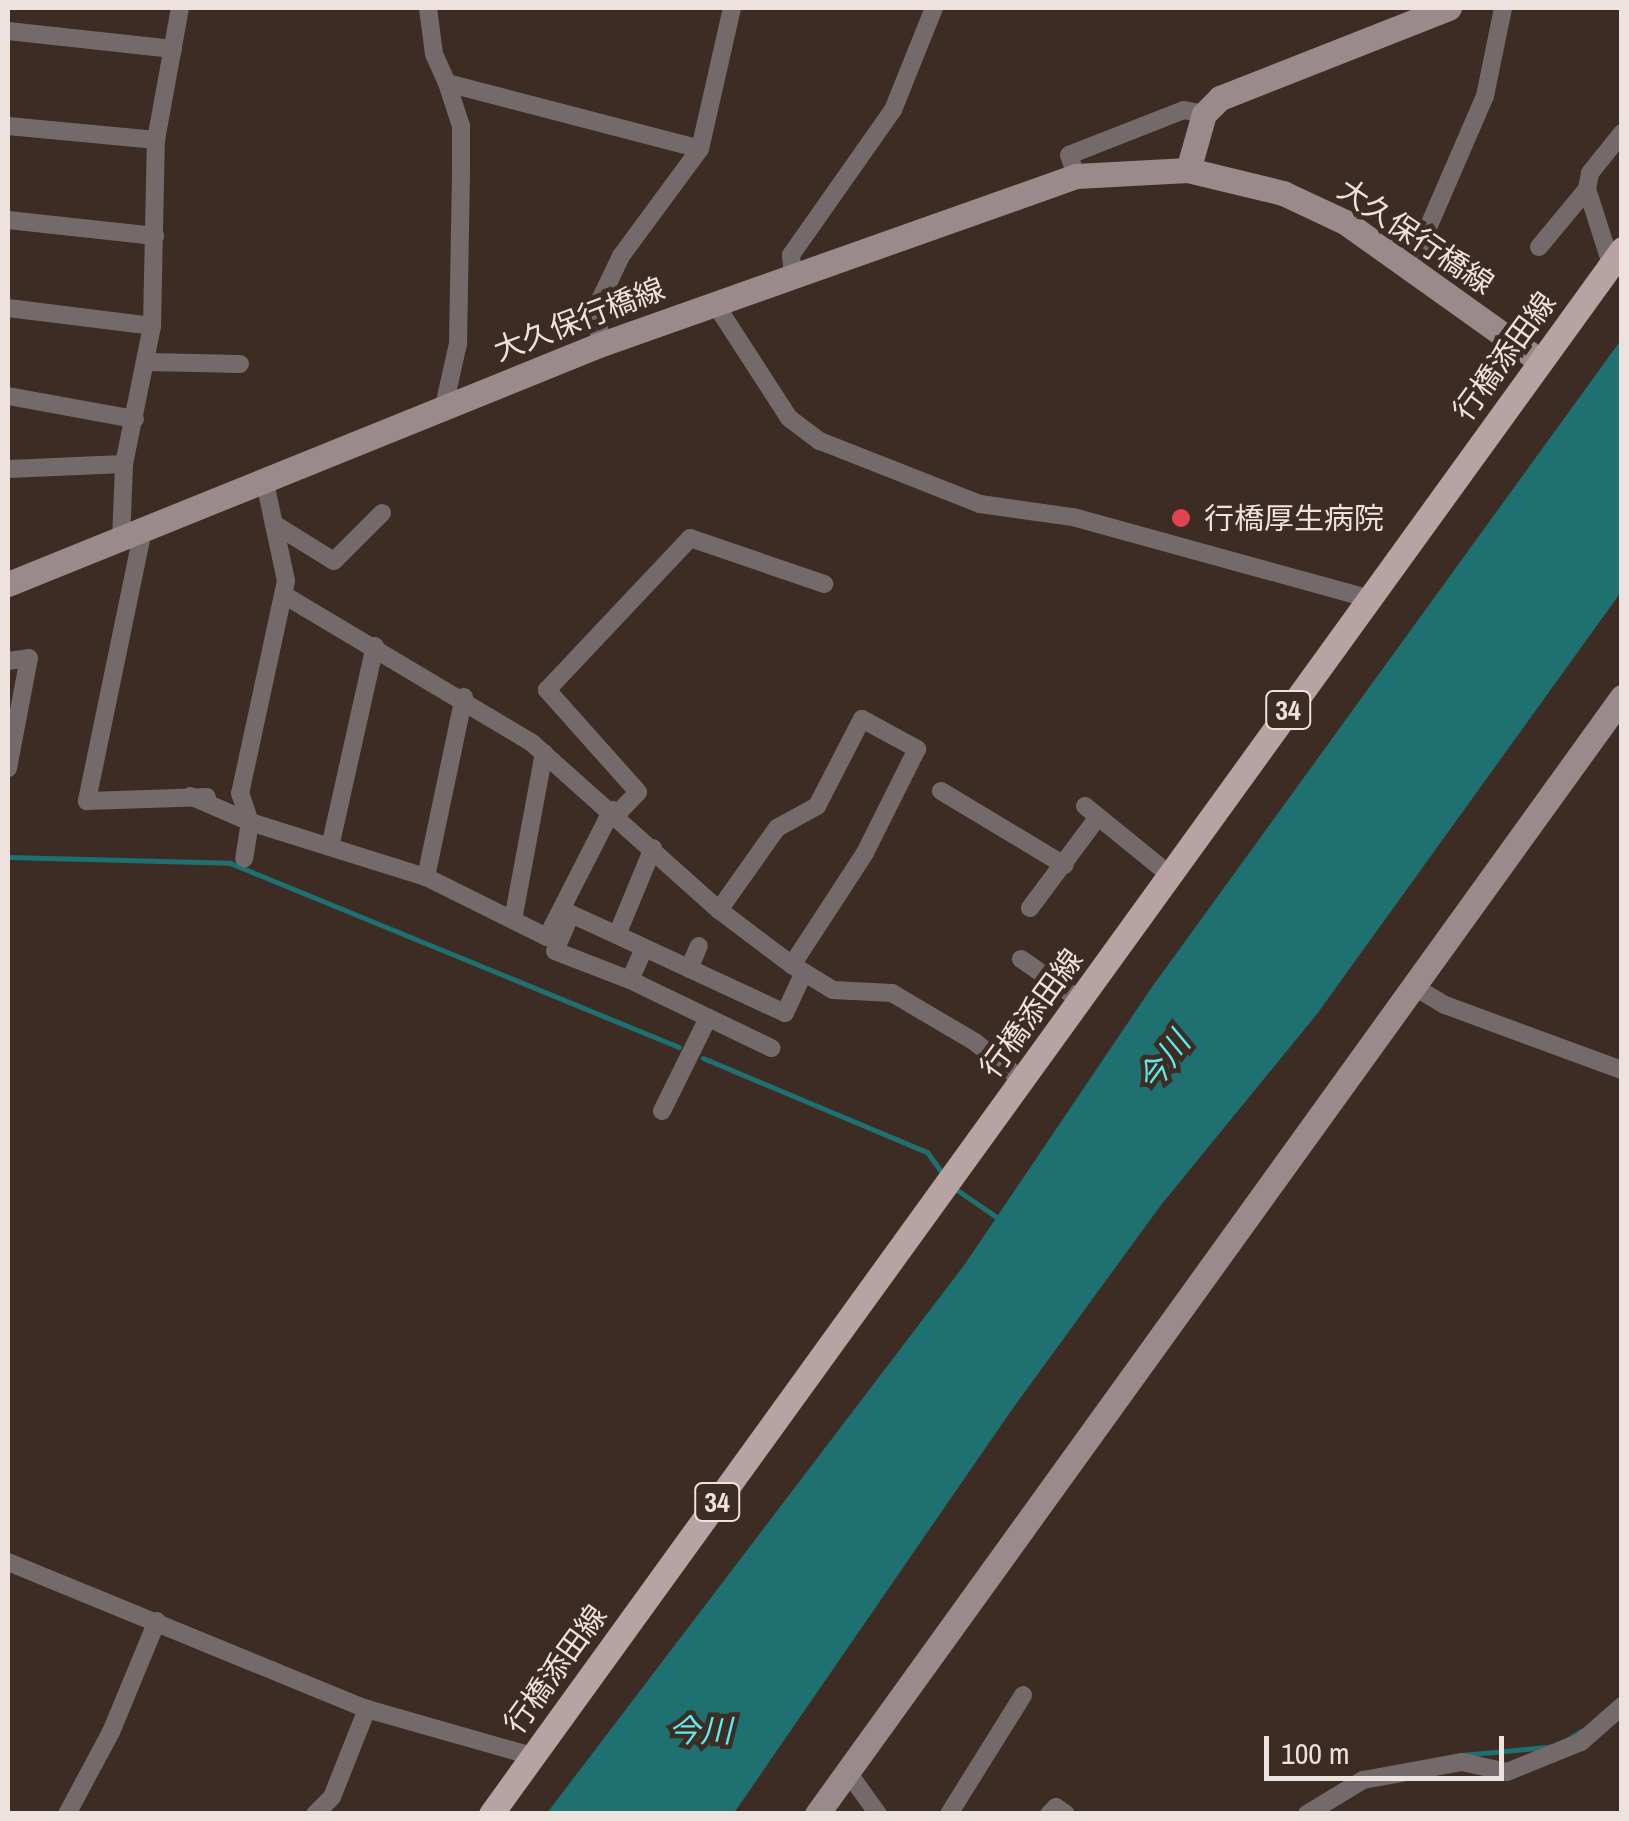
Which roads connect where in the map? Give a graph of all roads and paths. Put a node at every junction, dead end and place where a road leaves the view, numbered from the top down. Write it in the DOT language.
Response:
graph roads {
  1 [pos="180,8"];
  2 [pos="428,8"];
  3 [pos="732,8"];
  4 [pos="934,8"];
  5 [pos="1449,8"];
  6 [pos="1503,8"];
  7 [pos="8,31"];
  8 [pos="174,49"];
  9 [pos="447,83"];
  10 [pos="1204,114"];
  11 [pos="8,126"];
  12 [pos="1622,133"];
  13 [pos="156,140"];
  14 [pos="700,148"];
  15 [pos="1188,170"];
  16 [pos="1076,176"];
  17 [pos="1588,189"];
  18 [pos="8,220"];
  19 [pos="155,236"];
  20 [pos="1539,248"];
  21 [pos="1616,257"];
  22 [pos="1411,267"];
  23 [pos="793,275"];
  24 [pos="714,302"];
  25 [pos="8,308"];
  26 [pos="152,326"];
  27 [pos="599,345"];
  28 [pos="1540,361"];
  29 [pos="148,362"];
  30 [pos="240,364"];
  31 [pos="8,396"];
  32 [pos="444,406"];
  33 [pos="135,419"];
  34 [pos="124,464"];
  35 [pos="8,469"];
  36 [pos="264,478"];
  37 [pos="382,514"];
  38 [pos="274,524"];
  39 [pos="132,535"];
  40 [pos="8,584"];
  41 [pos="824,584"];
  42 [pos="284,595"];
  43 [pos="1368,598"];
  44 [pos="375,646"];
  45 [pos="8,660"];
  46 [pos="1622,696"];
  47 [pos="464,697"];
  48 [pos="544,753"];
  49 [pos="8,768"];
  50 [pos="942,791"];
  51 [pos="615,812"];
  52 [pos="250,822"];
  53 [pos="330,847"];
  54 [pos="653,848"];
  55 [pos="244,859"];
  56 [pos="1064,865"];
  57 [pos="1170,875"];
  58 [pos="426,878"];
  59 [pos="1030,908"];
  60 [pos="719,910"];
  61 [pos="513,920"];
  62 [pos="618,935"];
  63 [pos="699,946"];
  64 [pos="644,948"];
  65 [pos="1021,959"];
  66 [pos="798,968"];
  67 [pos="689,969"];
  68 [pos="630,980"];
  69 [pos="720,983"];
  70 [pos="1413,986"];
  71 [pos="1080,1000"];
  72 [pos="707,1017"];
  73 [pos="771,1048"];
  74 [pos="1622,1070"];
  75 [pos="1022,1080"];
  76 [pos="662,1111"];
  77 [pos="8,1562"];
  78 [pos="156,1621"];
  79 [pos="1022,1694"];
  80 [pos="1622,1706"];
  81 [pos="368,1708"];
  82 [pos="532,1756"];
  83 [pos="847,1771"];
  84 [pos="67,1814"];
  85 [pos="315,1814"];
  86 [pos="491,1814"];
  87 [pos="816,1814"];
  88 [pos="878,1814"];
  89 [pos="949,1814"];
  90 [pos="1049,1814"];
  91 [pos="1066,1814"];
  92 [pos="1307,1814"];
  1 -- 8 [label="street"];
  2 -- 9 [label="street"];
  3 -- 14 [label="street"];
  4 -- 23 [label="street"];
  5 -- 10 [label="main road"];
  6 -- 22 [label="street"];
  7 -- 8 [label="street"];
  8 -- 13 [label="street"];
  9 -- 14 [label="street"];
  9 -- 32 [label="street"];
  10 -- 15 [label="main road"];
  10 -- 16 [label="street"];
  11 -- 13 [label="street"];
  12 -- 17 [label="street"];
  13 -- 19 [label="street"];
  14 -- 27 [label="street"];
  15 -- 16 [label="main road, 大久保行橋線"];
  15 -- 22 [label="main road, 大久保行橋線"];
  16 -- 23 [label="main road, 大久保行橋線"];
  17 -- 20 [label="street"];
  17 -- 21 [label="street"];
  18 -- 19 [label="street"];
  19 -- 26 [label="street"];
  21 -- 28 [label="main road, 行橋添田線 / 34"];
  22 -- 28 [label="main road, 大久保行橋線"];
  23 -- 24 [label="main road, 大久保行橋線"];
  24 -- 27 [label="main road, 大久保行橋線"];
  24 -- 43 [label="street"];
  25 -- 26 [label="street"];
  26 -- 29 [label="street"];
  27 -- 32 [label="main road, 大久保行橋線"];
  28 -- 43 [label="main road, 行橋添田線 / 34"];
  29 -- 30 [label="street"];
  29 -- 33 [label="street"];
  31 -- 33 [label="street"];
  32 -- 36 [label="main road, 大久保行橋線"];
  33 -- 34 [label="street"];
  34 -- 35 [label="street"];
  34 -- 39 [label="street"];
  36 -- 38 [label="street"];
  36 -- 39 [label="main road, 大久保行橋線"];
  37 -- 38 [label="street"];
  38 -- 42 [label="street"];
  39 -- 40 [label="main road, 大久保行橋線"];
  39 -- 52 [label="street"];
  41 -- 51 [label="street"];
  42 -- 44 [label="street"];
  42 -- 52 [label="street"];
  43 -- 57 [label="main road, 行橋添田線 / 34"];
  44 -- 47 [label="street"];
  44 -- 53 [label="street"];
  45 -- 49 [label="street"];
  46 -- 70 [label="main road"];
  47 -- 48 [label="street"];
  47 -- 58 [label="street"];
  48 -- 51 [label="street"];
  48 -- 61 [label="street"];
  50 -- 56 [label="street"];
  51 -- 54 [label="street"];
  51 -- 61 [label="street"];
  52 -- 53 [label="street"];
  52 -- 55 [label="street"];
  53 -- 58 [label="street"];
  54 -- 60 [label="street"];
  54 -- 62 [label="street"];
  56 -- 57 [label="street"];
  56 -- 59 [label="street"];
  57 -- 71 [label="main road, 行橋添田線 / 34"];
  58 -- 61 [label="street"];
  60 -- 66 [label="street"];
  60 -- 66 [label="street"];
  62 -- 64 [label="street"];
  62 -- 68 [label="street"];
  63 -- 67 [label="street"];
  64 -- 67 [label="street"];
  64 -- 68 [label="street"];
  65 -- 71 [label="street"];
  66 -- 69 [label="street"];
  66 -- 75 [label="street"];
  67 -- 69 [label="street"];
  68 -- 72 [label="street"];
  69 -- 72 [label="street"];
  70 -- 74 [label="street"];
  70 -- 83 [label="main road"];
  71 -- 75 [label="main road, 行橋添田線 / 34"];
  72 -- 73 [label="street"];
  72 -- 76 [label="street"];
  75 -- 82 [label="main road, 行橋添田線 / 34"];
  77 -- 78 [label="street"];
  78 -- 81 [label="street"];
  78 -- 84 [label="street"];
  79 -- 89 [label="street"];
  80 -- 92 [label="street"];
  81 -- 82 [label="street"];
  81 -- 85 [label="street"];
  82 -- 86 [label="main road, 行橋添田線 / 34"];
  83 -- 87 [label="main road"];
  83 -- 88 [label="street"];
  90 -- 91 [label="street"];
}
